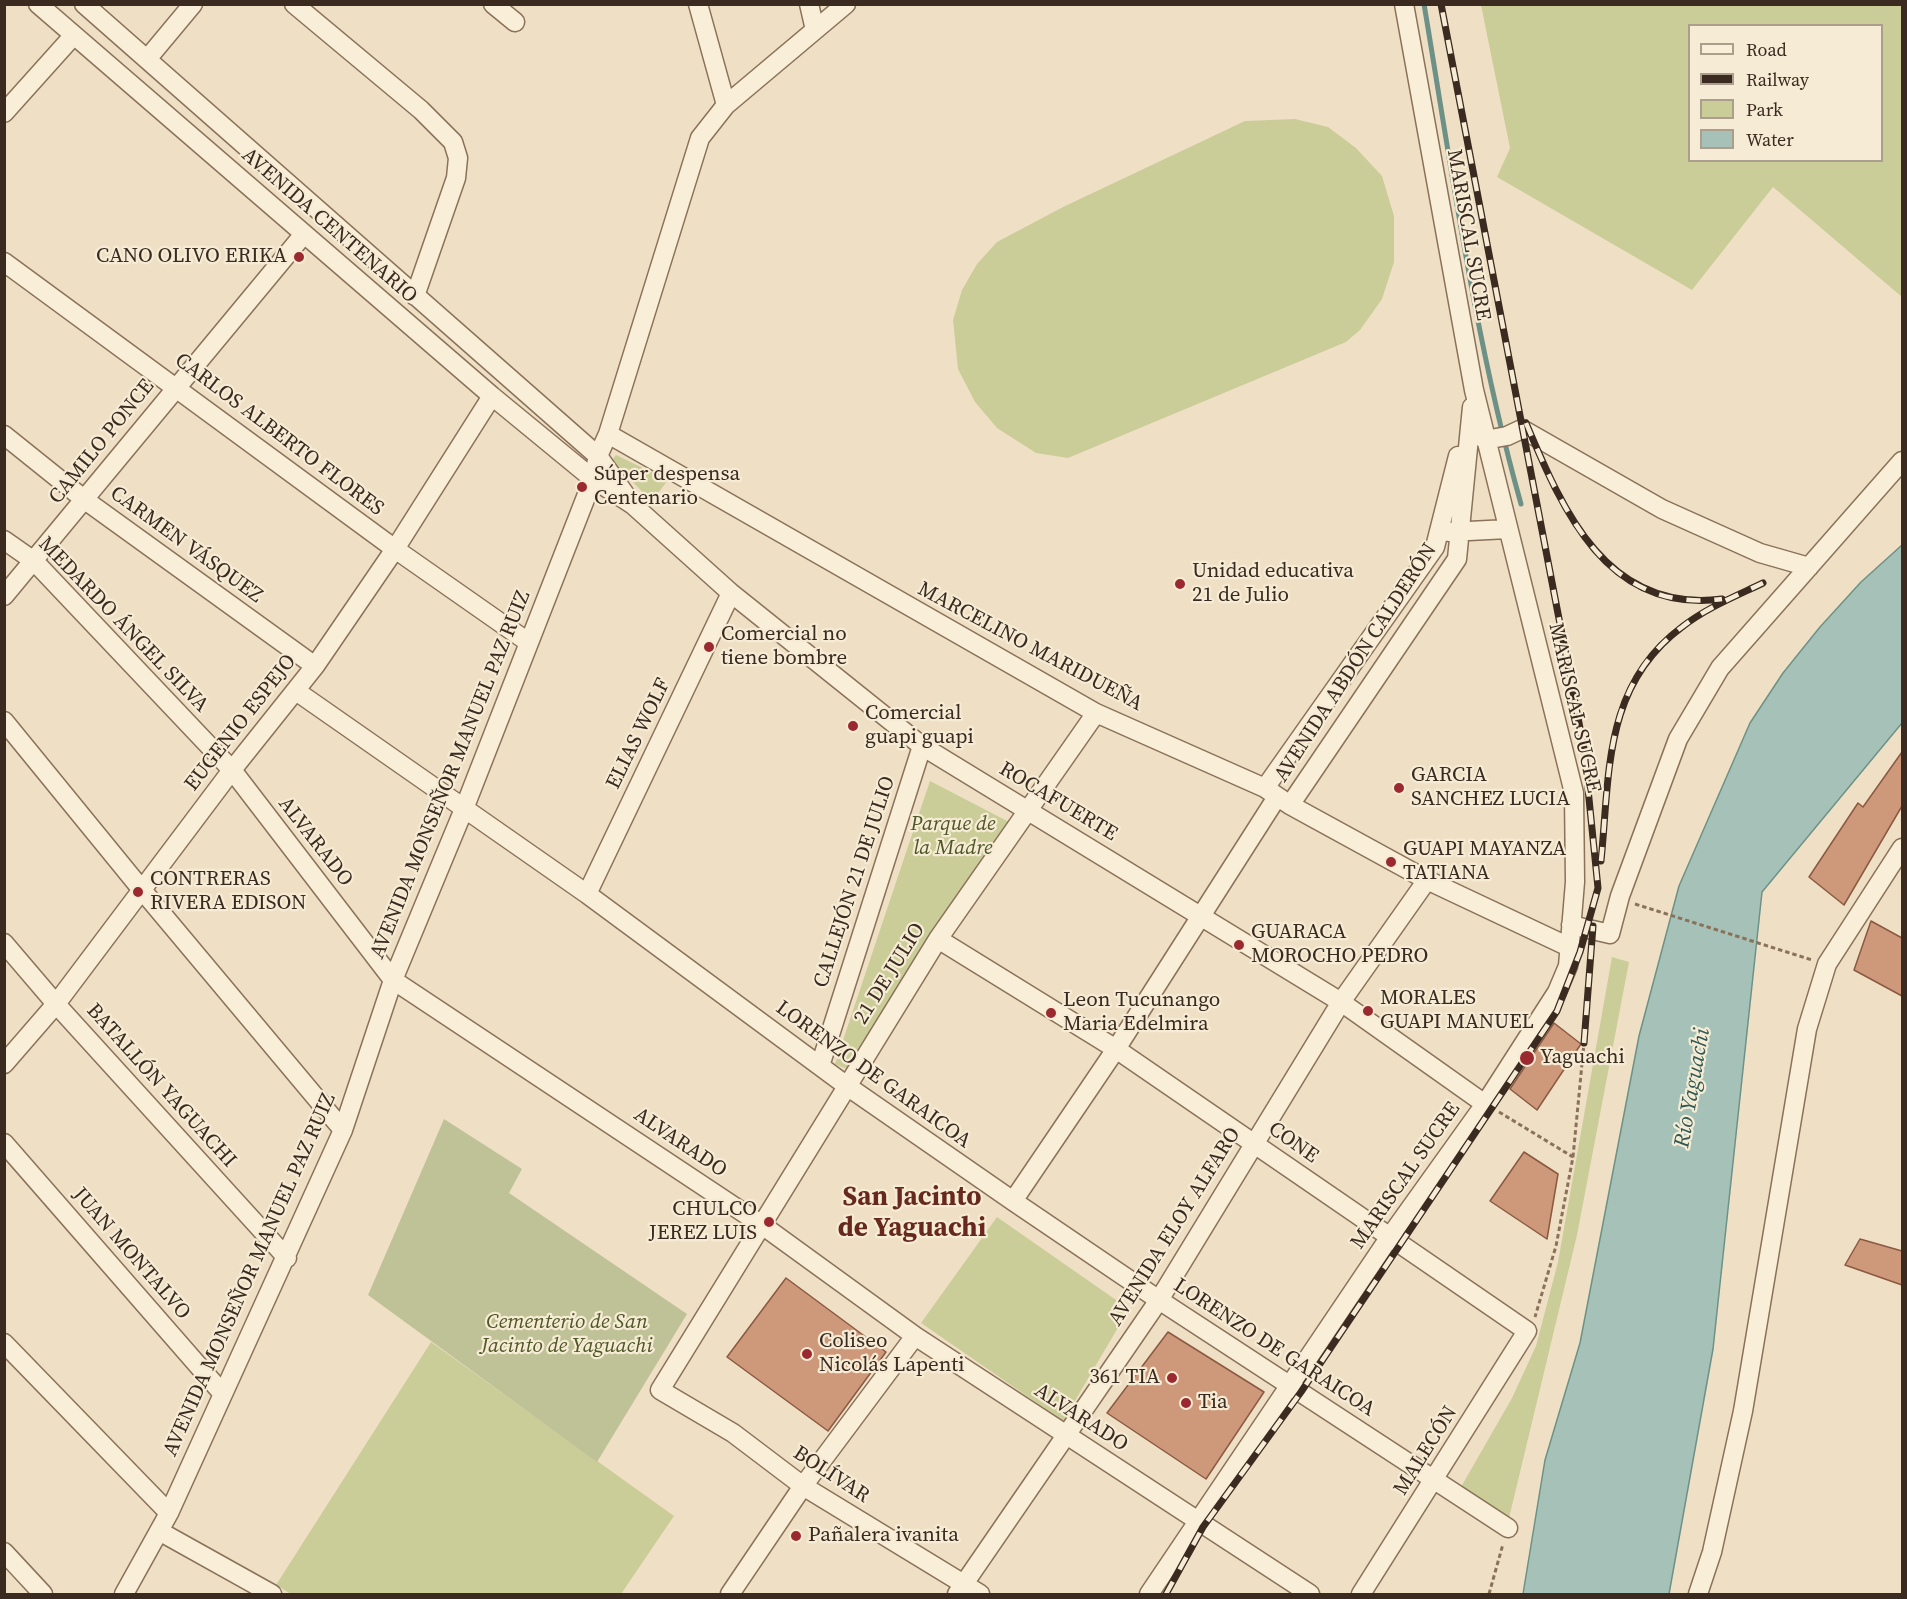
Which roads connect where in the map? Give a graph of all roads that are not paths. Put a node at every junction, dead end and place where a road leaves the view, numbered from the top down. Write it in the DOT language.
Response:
graph roads {
  1 [pos="38,4"];
  2 [pos="84,4"];
  3 [pos="194,4"];
  4 [pos="294,4"];
  5 [pos="493,4"];
  6 [pos="684,4"];
  7 [pos="809,4"];
  8 [pos="846,4"];
  9 [pos="1404,4"];
  10 [pos="700,11"];
  11 [pos="515,22"];
  12 [pos="814,30"];
  13 [pos="74,35"];
  14 [pos="148,58"];
  15 [pos="726,105"];
  16 [pos="4,114"];
  17 [pos="304,234"];
  18 [pos="4,262"];
  19 [pos="416,296"];
  20 [pos="176,387"];
  21 [pos="1474,390"];
  22 [pos="492,396"];
  23 [pos="608,434"];
  24 [pos="4,435"];
  25 [pos="1485,440"];
  26 [pos="598,456"];
  27 [pos="1902,461"];
  28 [pos="593,479"];
  29 [pos="85,500"];
  30 [pos="633,506"];
  31 [pos="1508,529"];
  32 [pos="1439,532"];
  33 [pos="1460,532"];
  34 [pos="4,540"];
  35 [pos="395,549"];
  36 [pos="34,561"];
  37 [pos="1809,567"];
  38 [pos="731,593"];
  39 [pos="4,596"];
  40 [pos="528,642"];
  41 [pos="315,666"];
  42 [pos="296,691"];
  43 [pos="1096,713"];
  44 [pos="4,721"];
  45 [pos="922,746"];
  46 [pos="231,770"];
  47 [pos="1277,797"];
  48 [pos="464,809"];
  49 [pos="1029,811"];
  50 [pos="1902,848"];
  51 [pos="1427,880"];
  52 [pos="142,890"];
  53 [pos="586,894"];
  54 [pos="1201,915"];
  55 [pos="1571,925"];
  56 [pos="938,939"];
  57 [pos="4,943"];
  58 [pos="1569,947"];
  59 [pos="393,980"];
  60 [pos="1341,1002"];
  61 [pos="56,1004"];
  62 [pos="1116,1049"];
  63 [pos="4,1064"];
  64 [pos="820,1066"];
  65 [pos="847,1086"];
  66 [pos="1485,1104"];
  67 [pos="343,1130"];
  68 [pos="4,1143"];
  69 [pos="1253,1143"];
  70 [pos="1013,1201"];
  71 [pos="762,1225"];
  72 [pos="1389,1238"];
  73 [pos="287,1258"];
  74 [pos="1159,1300"];
  75 [pos="1527,1331"];
  76 [pos="915,1336"];
  77 [pos="4,1343"];
  78 [pos="1291,1385"];
  79 [pos="660,1390"];
  80 [pos="223,1394"];
  81 [pos="1067,1435"];
  82 [pos="1434,1481"];
  83 [pos="802,1486"];
  84 [pos="169,1513"];
  85 [pos="1197,1522"];
  86 [pos="1508,1528"];
  87 [pos="159,1531"];
  88 [pos="4,1552"];
  89 [pos="960,1589"];
  90 [pos="43,1594"];
  91 [pos="124,1594"];
  92 [pos="272,1594"];
  93 [pos="730,1594"];
  94 [pos="980,1594"];
  95 [pos="1149,1594"];
  96 [pos="1310,1594"];
  97 [pos="1361,1594"];
  98 [pos="1698,1594"];
  1 -- 13 [label="street, AVENIDA CENTENARIO"];
  2 -- 14 [label="street, AVENIDA CENTENARIO"];
  3 -- 14 [label="street"];
  4 -- 19 [label="street"];
  5 -- 11 [label="street"];
  6 -- 10 [label="street"];
  7 -- 12 [label="street"];
  8 -- 12 [label="street, AVENIDA MONSEÑOR MANUEL PAZ RUIZ"];
  9 -- 21 [label="street, MARISCAL SUCRE"];
  10 -- 15 [label="street"];
  12 -- 15 [label="street, AVENIDA MONSEÑOR MANUEL PAZ RUIZ"];
  13 -- 16 [label="street"];
  13 -- 17 [label="street, AVENIDA CENTENARIO"];
  14 -- 19 [label="street, AVENIDA CENTENARIO"];
  15 -- 23 [label="street, AVENIDA MONSEÑOR MANUEL PAZ RUIZ"];
  17 -- 20 [label="street, CAMILO PONCE"];
  17 -- 22 [label="street, AVENIDA CENTENARIO"];
  18 -- 20 [label="street, CARLOS ALBERTO FLORES"];
  19 -- 26 [label="street, AVENIDA CENTENARIO"];
  20 -- 29 [label="street, CAMILO PONCE"];
  20 -- 35 [label="street, CARLOS ALBERTO FLORES"];
  21 -- 25 [label="street, MARISCAL SUCRE"];
  21 -- 32 [label="street, AVENIDA ABDÓN CALDERÓN"];
  21 -- 33 [label="street, AVENIDA ABDÓN CALDERÓN"];
  22 -- 28 [label="street, AVENIDA CENTENARIO"];
  22 -- 35 [label="street, EUGENIO ESPEJO"];
  23 -- 26 [label="street, AVENIDA MONSEÑOR MANUEL PAZ RUIZ"];
  23 -- 43 [label="street, MARCELINO MARIDUEÑA"];
  24 -- 29 [label="street, CARMEN VÁSQUEZ"];
  25 -- 31 [label="street, MARISCAL SUCRE"];
  25 -- 37 [label="street"];
  26 -- 28 [label="street, AVENIDA MONSEÑOR MANUEL PAZ RUIZ"];
  26 -- 30 [label="street, ROCAFUERTE"];
  27 -- 37 [label="street"];
  28 -- 30 [label="street, ROCAFUERTE"];
  28 -- 40 [label="street, AVENIDA MONSEÑOR MANUEL PAZ RUIZ"];
  29 -- 36 [label="street, CAMILO PONCE"];
  29 -- 41 [label="street, CARMEN VÁSQUEZ"];
  30 -- 38 [label="street, ROCAFUERTE"];
  31 -- 33 [label="street"];
  31 -- 55 [label="street, MARISCAL SUCRE"];
  32 -- 33 [label="street"];
  32 -- 47 [label="street, AVENIDA ABDÓN CALDERÓN"];
  33 -- 47 [label="street, AVENIDA ABDÓN CALDERÓN"];
  34 -- 36 [label="street, MEDARDO ÁNGEL SILVA"];
  35 -- 40 [label="street, CARLOS ALBERTO FLORES"];
  35 -- 41 [label="street, EUGENIO ESPEJO"];
  36 -- 39 [label="street, CAMILO PONCE"];
  36 -- 46 [label="street, MEDARDO ÁNGEL SILVA"];
  37 -- 55 [label="street"];
  38 -- 45 [label="street, ROCAFUERTE"];
  38 -- 53 [label="street, ELIAS WOLF"];
  40 -- 48 [label="street, AVENIDA MONSEÑOR MANUEL PAZ RUIZ"];
  41 -- 42 [label="street, EUGENIO ESPEJO"];
  42 -- 46 [label="street, EUGENIO ESPEJO"];
  42 -- 48 [label="street, LORENZO DE GARAICOA"];
  43 -- 47 [label="street, MARCELINO MARIDUEÑA"];
  43 -- 49 [label="street, 21 DE JULIO"];
  44 -- 52 [label="street"];
  45 -- 49 [label="street, ROCAFUERTE"];
  45 -- 64 [label="street, CALLEJÓN 21 DE JULIO"];
  46 -- 52 [label="street, EUGENIO ESPEJO"];
  46 -- 59 [label="street, ALVARADO"];
  47 -- 51 [label="street, MARCELINO MARIDUEÑA"];
  47 -- 54 [label="street, AVENIDA ABDÓN CALDERÓN"];
  48 -- 53 [label="street, LORENZO DE GARAICOA"];
  48 -- 59 [label="street, AVENIDA MONSEÑOR MANUEL PAZ RUIZ"];
  49 -- 54 [label="street, ROCAFUERTE"];
  49 -- 56 [label="street, 21 DE JULIO"];
  50 -- 98 [label="street"];
  51 -- 58 [label="street, MARCELINO MARIDUEÑA"];
  51 -- 60 [label="street, AVENIDA ELOY ALFARO"];
  52 -- 61 [label="street, EUGENIO ESPEJO"];
  52 -- 67 [label="street"];
  53 -- 64 [label="street, LORENZO DE GARAICOA"];
  54 -- 60 [label="street, ROCAFUERTE"];
  54 -- 62 [label="street, AVENIDA ABDÓN CALDERÓN"];
  55 -- 58 [label="street, MARISCAL SUCRE"];
  56 -- 62 [label="street, CONE"];
  56 -- 65 [label="street, 21 DE JULIO"];
  57 -- 61 [label="street, BATALLÓN YAGUACHI"];
  58 -- 66 [label="street, MARISCAL SUCRE"];
  59 -- 67 [label="street, AVENIDA MONSEÑOR MANUEL PAZ RUIZ"];
  59 -- 71 [label="street, ALVARADO"];
  60 -- 66 [label="street, ROCAFUERTE"];
  60 -- 69 [label="street, AVENIDA ELOY ALFARO"];
  61 -- 63 [label="street, EUGENIO ESPEJO"];
  61 -- 73 [label="street, BATALLÓN YAGUACHI"];
  62 -- 69 [label="street, CONE"];
  62 -- 70 [label="street, AVENIDA ABDÓN CALDERÓN"];
  64 -- 65 [label="street, LORENZO DE GARAICOA"];
  65 -- 70 [label="street, LORENZO DE GARAICOA"];
  65 -- 71 [label="street, 21 DE JULIO"];
  66 -- 72 [label="street, MARISCAL SUCRE"];
  67 -- 73 [label="street, AVENIDA MONSEÑOR MANUEL PAZ RUIZ"];
  68 -- 80 [label="street, JUAN MONTALVO"];
  69 -- 72 [label="street, CONE"];
  69 -- 74 [label="street, AVENIDA ELOY ALFARO"];
  70 -- 74 [label="street, LORENZO DE GARAICOA"];
  71 -- 76 [label="street, ALVARADO"];
  71 -- 79 [label="street, 21 DE JULIO"];
  72 -- 75 [label="street, CONE"];
  72 -- 78 [label="street, MARISCAL SUCRE"];
  73 -- 80 [label="street, AVENIDA MONSEÑOR MANUEL PAZ RUIZ"];
  74 -- 78 [label="street, LORENZO DE GARAICOA"];
  74 -- 81 [label="street, AVENIDA ELOY ALFARO"];
  75 -- 82 [label="street, MALECÓN"];
  76 -- 81 [label="street, ALVARADO"];
  76 -- 83 [label="street"];
  77 -- 84 [label="street"];
  78 -- 82 [label="street, LORENZO DE GARAICOA"];
  78 -- 85 [label="street, MARISCAL SUCRE"];
  79 -- 83 [label="street, BOLÍVAR"];
  80 -- 84 [label="street, AVENIDA MONSEÑOR MANUEL PAZ RUIZ"];
  81 -- 85 [label="street, ALVARADO"];
  81 -- 89 [label="street, AVENIDA ELOY ALFARO"];
  82 -- 86 [label="street, LORENZO DE GARAICOA"];
  82 -- 97 [label="street, MALECÓN"];
  83 -- 89 [label="street, BOLÍVAR"];
  83 -- 93 [label="street"];
  84 -- 87 [label="street, AVENIDA MONSEÑOR MANUEL PAZ RUIZ"];
  85 -- 95 [label="street, MARISCAL SUCRE"];
  85 -- 96 [label="street, ALVARADO"];
  87 -- 91 [label="street, AVENIDA MONSEÑOR MANUEL PAZ RUIZ"];
  87 -- 92 [label="street"];
  88 -- 90 [label="street"];
  89 -- 94 [label="street, BOLÍVAR"];
}
